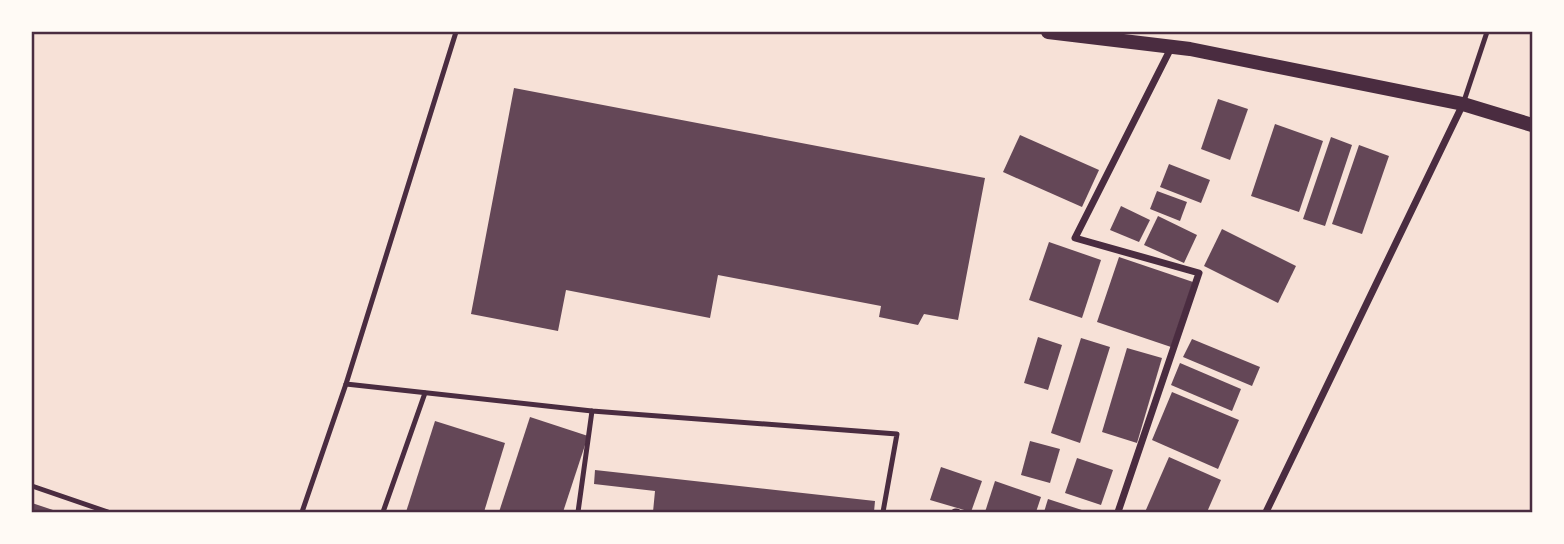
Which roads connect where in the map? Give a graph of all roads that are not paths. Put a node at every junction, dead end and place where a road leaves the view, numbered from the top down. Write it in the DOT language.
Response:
graph roads {
  1 [pos="456,32"];
  2 [pos="1048,32"];
  3 [pos="1488,32"];
  4 [pos="1172,46"];
  5 [pos="1463,104"];
  6 [pos="1532,125"];
  7 [pos="346,384"];
  8 [pos="425,393"];
  9 [pos="592,411"];
  10 [pos="32,486"];
  11 [pos="108,513"];
  12 [pos="302,513"];
  13 [pos="383,513"];
  14 [pos="578,513"];
  15 [pos="883,513"];
  16 [pos="1118,513"];
  17 [pos="1266,513"];
  1 -- 7 [label="lane"];
  2 -- 4 [label="main road"];
  3 -- 5 [label="lane"];
  4 -- 5 [label="main road"];
  4 -- 16 [label="street"];
  5 -- 6 [label="main road"];
  5 -- 17 [label="street"];
  7 -- 8 [label="lane"];
  7 -- 12 [label="lane"];
  8 -- 9 [label="lane"];
  8 -- 13 [label="lane"];
  9 -- 14 [label="lane"];
  9 -- 15 [label="lane"];
  10 -- 11 [label="lane"];
}
